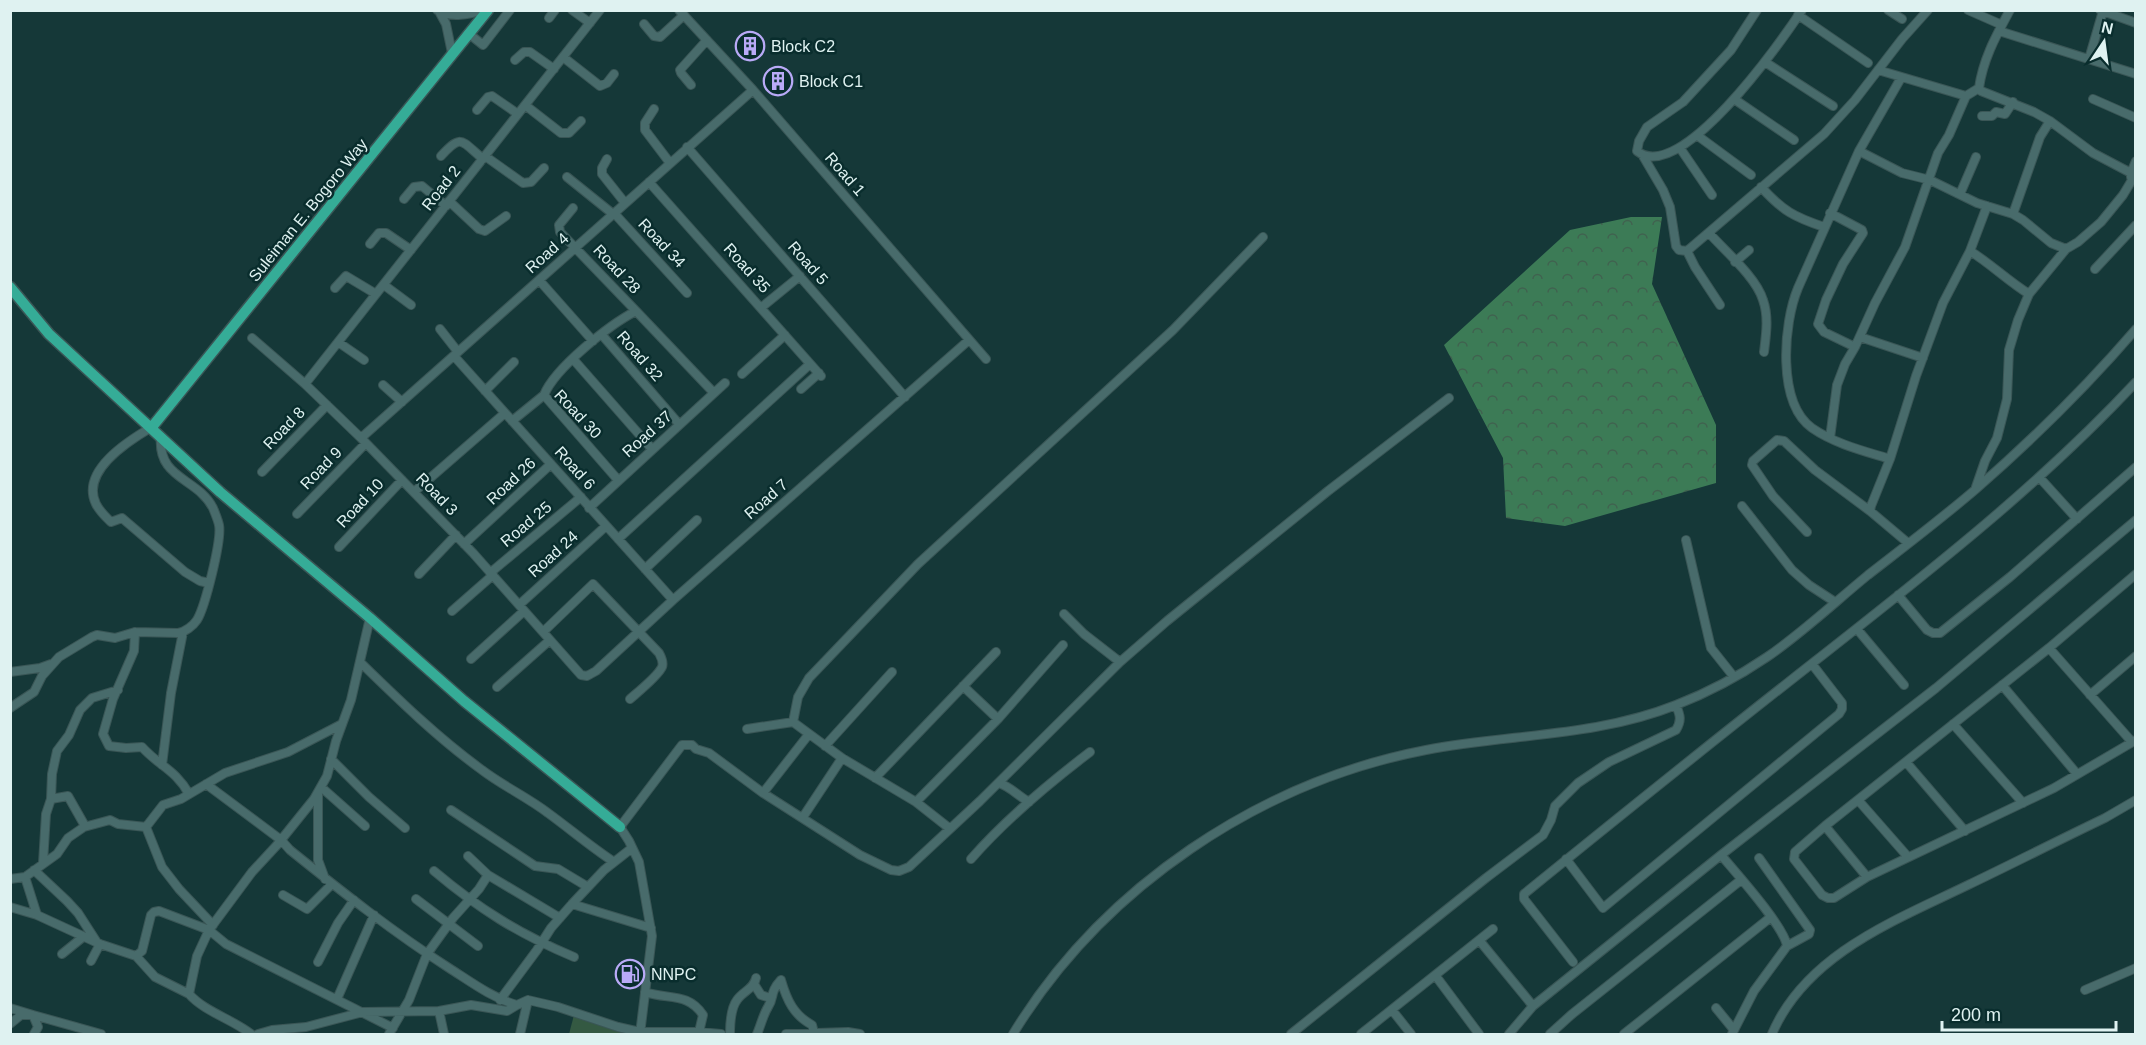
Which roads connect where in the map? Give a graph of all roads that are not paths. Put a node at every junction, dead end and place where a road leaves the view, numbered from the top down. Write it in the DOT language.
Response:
graph roads {
  1 [pos="486,10"];
  2 [pos="510,10"];
  3 [pos="555,10"];
  4 [pos="572,10"];
  5 [pos="600,10"];
  6 [pos="1757,10"];
  7 [pos="1888,10"];
  8 [pos="1928,10"];
  9 [pos="1968,10"];
  10 [pos="2010,10"];
  11 [pos="2102,11"];
  12 [pos="439,12"];
  13 [pos="458,13"];
  14 [pos="682,13"];
  15 [pos="1800,13"];
  16 [pos="549,18"];
  17 [pos="1902,19"];
  18 [pos="590,23"];
  19 [pos="2136,23"];
  20 [pos="644,24"];
  21 [pos="2001,28"];
  22 [pos="468,33"];
  23 [pos="707,40"];
  24 [pos="452,53"];
  25 [pos="563,57"];
  26 [pos="2089,59"];
  27 [pos="515,60"];
  28 [pos="1765,62"];
  29 [pos="1868,63"];
  30 [pos="554,69"];
  31 [pos="1878,70"];
  32 [pos="614,74"];
  33 [pos="2136,74"];
  34 [pos="1901,78"];
  35 [pos="691,85"];
  36 [pos="1979,88"];
  37 [pos="753,90"];
  38 [pos="1966,96"];
  39 [pos="1734,99"];
  40 [pos="2092,99"];
  41 [pos="2013,102"];
  42 [pos="525,105"];
  43 [pos="1833,106"];
  44 [pos="654,109"];
  45 [pos="477,110"];
  46 [pos="518,114"];
  47 [pos="1982,116"];
  48 [pos="2136,118"];
  49 [pos="581,121"];
  50 [pos="2050,121"];
  51 [pos="1698,136"];
  52 [pos="1794,140"];
  53 [pos="687,147"];
  54 [pos="1680,148"];
  55 [pos="1859,151"];
  56 [pos="441,156"];
  57 [pos="1642,156"];
  58 [pos="1976,157"];
  59 [pos="484,158"];
  60 [pos="607,159"];
  61 [pos="2136,161"];
  62 [pos="670,163"];
  63 [pos="544,168"];
  64 [pos="1751,176"];
  65 [pos="567,177"];
  66 [pos="1930,180"];
  67 [pos="2133,180"];
  68 [pos="649,182"];
  69 [pos="1761,188"];
  70 [pos="1960,194"];
  71 [pos="1712,195"];
  72 [pos="404,199"];
  73 [pos="448,203"];
  74 [pos="626,203"];
  75 [pos="1987,206"];
  76 [pos="573,208"];
  77 [pos="1830,213"];
  78 [pos="613,214"];
  79 [pos="2013,214"];
  80 [pos="506,216"];
  81 [pos="2136,225"];
  82 [pos="1824,227"];
  83 [pos="1709,233"];
  84 [pos="1263,237"];
  85 [pos="370,244"];
  86 [pos="576,248"];
  87 [pos="2066,249"];
  88 [pos="411,250"];
  89 [pos="1749,250"];
  90 [pos="1687,251"];
  91 [pos="1970,251"];
  92 [pos="1735,261"];
  93 [pos="2095,269"];
  94 [pos="800,276"];
  95 [pos="539,280"];
  96 [pos="384,285"];
  97 [pos="10,287"];
  98 [pos="334,288"];
  99 [pos="687,293"];
  100 [pos="376,294"];
  101 [pos="2029,294"];
  102 [pos="411,305"];
  103 [pos="1720,305"];
  104 [pos="762,307"];
  105 [pos="636,311"];
  106 [pos="440,329"];
  107 [pos="2136,329"];
  108 [pos="602,334"];
  109 [pos="785,335"];
  110 [pos="1860,337"];
  111 [pos="252,338"];
  112 [pos="969,340"];
  113 [pos="594,341"];
  114 [pos="338,342"];
  115 [pos="1855,347"];
  116 [pos="1764,352"];
  117 [pos="456,354"];
  118 [pos="1923,358"];
  119 [pos="573,359"];
  120 [pos="986,359"];
  121 [pos="364,360"];
  122 [pos="514,362"];
  123 [pos="810,364"];
  124 [pos="742,374"];
  125 [pos="2136,382"];
  126 [pos="724,383"];
  127 [pos="305,384"];
  128 [pos="383,385"];
  129 [pos="801,389"];
  130 [pos="485,391"];
  131 [pos="714,393"];
  132 [pos="544,395"];
  133 [pos="905,397"];
  134 [pos="1449,398"];
  135 [pos="402,402"];
  136 [pos="327,405"];
  137 [pos="505,413"];
  138 [pos="512,421"];
  139 [pos="679,424"];
  140 [pos="152,427"];
  141 [pos="161,437"];
  142 [pos="1830,438"];
  143 [pos="363,440"];
  144 [pos="652,449"];
  145 [pos="1890,459"];
  146 [pos="551,464"];
  147 [pos="2136,468"];
  148 [pos="262,471"];
  149 [pos="2039,477"];
  150 [pos="402,480"];
  151 [pos="618,480"];
  152 [pos="1975,490"];
  153 [pos="414,492"];
  154 [pos="581,497"];
  155 [pos="589,507"];
  156 [pos="1742,507"];
  157 [pos="1870,510"];
  158 [pos="297,514"];
  159 [pos="2077,519"];
  160 [pos="697,520"];
  161 [pos="2136,520"];
  162 [pos="606,526"];
  163 [pos="1807,532"];
  164 [pos="456,535"];
  165 [pos="618,539"];
  166 [pos="1686,540"];
  167 [pos="1908,543"];
  168 [pos="464,544"];
  169 [pos="339,547"];
  170 [pos="645,569"];
  171 [pos="418,574"];
  172 [pos="492,574"];
  173 [pos="2136,574"];
  174 [pos="209,583"];
  175 [pos="1898,595"];
  176 [pos="673,600"];
  177 [pos="1835,602"];
  178 [pos="522,608"];
  179 [pos="453,611"];
  180 [pos="1064,614"];
  181 [pos="370,618"];
  182 [pos="1857,629"];
  183 [pos="135,632"];
  184 [pos="183,632"];
  185 [pos="543,632"];
  186 [pos="638,632"];
  187 [pos="550,640"];
  188 [pos="1063,645"];
  189 [pos="2049,648"];
  190 [pos="996,652"];
  191 [pos="2136,656"];
  192 [pos="471,659"];
  193 [pos="1120,662"];
  194 [pos="361,663"];
  195 [pos="51,664"];
  196 [pos="1812,664"];
  197 [pos="10,672"];
  198 [pos="892,672"];
  199 [pos="580,675"];
  200 [pos="1734,678"];
  201 [pos="1904,685"];
  202 [pos="2002,685"];
  203 [pos="963,686"];
  204 [pos="497,687"];
  205 [pos="118,690"];
  206 [pos="2090,695"];
  207 [pos="630,699"];
  208 [pos="1676,705"];
  209 [pos="10,708"];
  210 [pos="998,719"];
  211 [pos="793,722"];
  212 [pos="342,724"];
  213 [pos="1953,724"];
  214 [pos="747,729"];
  215 [pos="809,734"];
  216 [pos="2134,741"];
  217 [pos="825,746"];
  218 [pos="1090,752"];
  219 [pos="842,758"];
  220 [pos="331,759"];
  221 [pos="1906,762"];
  222 [pos="162,765"];
  223 [pos="2077,774"];
  224 [pos="875,778"];
  225 [pos="999,783"];
  226 [pos="206,784"];
  227 [pos="319,790"];
  228 [pos="763,793"];
  229 [pos="189,794"];
  230 [pos="51,799"];
  231 [pos="1858,800"];
  232 [pos="2136,800"];
  233 [pos="916,802"];
  234 [pos="1029,802"];
  235 [pos="2023,803"];
  236 [pos="451,810"];
  237 [pos="803,817"];
  238 [pos="85,826"];
  239 [pos="364,826"];
  240 [pos="620,826"];
  241 [pos="1825,826"];
  242 [pos="146,827"];
  243 [pos="405,828"];
  244 [pos="949,828"];
  245 [pos="1965,831"];
  246 [pos="281,840"];
  247 [pos="633,848"];
  248 [pos="1721,855"];
  249 [pos="468,856"];
  250 [pos="1908,857"];
  251 [pos="1759,858"];
  252 [pos="971,859"];
  253 [pos="1566,859"];
  254 [pos="614,862"];
  255 [pos="43,863"];
  256 [pos="34,870"];
  257 [pos="434,871"];
  258 [pos="488,874"];
  259 [pos="26,877"];
  260 [pos="1867,878"];
  261 [pos="10,879"];
  262 [pos="1741,880"];
  263 [pos="329,881"];
  264 [pos="588,887"];
  265 [pos="283,895"];
  266 [pos="416,899"];
  267 [pos="354,900"];
  268 [pos="470,901"];
  269 [pos="572,904"];
  270 [pos="10,907"];
  271 [pos="37,915"];
  272 [pos="374,915"];
  273 [pos="1771,917"];
  274 [pos="560,918"];
  275 [pos="448,925"];
  276 [pos="211,928"];
  277 [pos="651,928"];
  278 [pos="1493,929"];
  279 [pos="83,936"];
  280 [pos="1479,940"];
  281 [pos="98,943"];
  282 [pos="542,944"];
  283 [pos="478,946"];
  284 [pos="1787,946"];
  285 [pos="62,954"];
  286 [pos="427,954"];
  287 [pos="136,956"];
  288 [pos="574,957"];
  289 [pos="91,961"];
  290 [pos="318,962"];
  291 [pos="1573,962"];
  292 [pos="2136,968"];
  293 [pos="1435,975"];
  294 [pos="2085,990"];
  295 [pos="645,992"];
  296 [pos="189,994"];
  297 [pos="770,998"];
  298 [pos="337,999"];
  299 [pos="500,1000"];
  300 [pos="528,1000"];
  301 [pos="517,1005"];
  302 [pos="1533,1006"];
  303 [pos="10,1008"];
  304 [pos="1716,1008"];
  305 [pos="1392,1010"];
  306 [pos="439,1011"];
  307 [pos="363,1012"];
  308 [pos="402,1013"];
  309 [pos="33,1015"];
  310 [pos="10,1024"];
  311 [pos="391,1031"];
  312 [pos="699,1032"];
  313 [pos="1733,1032"];
  314 [pos="640,1033"];
  315 [pos="814,1033"];
  316 [pos="831,1033"];
  317 [pos="34,1035"];
  318 [pos="101,1035"];
  319 [pos="251,1035"];
  320 [pos="258,1035"];
  321 [pos="444,1035"];
  322 [pos="520,1035"];
  323 [pos="721,1035"];
  324 [pos="730,1035"];
  325 [pos="757,1035"];
  326 [pos="786,1035"];
  327 [pos="860,1035"];
  328 [pos="1013,1035"];
  329 [pos="1291,1035"];
  330 [pos="1361,1035"];
  331 [pos="1411,1035"];
  332 [pos="1479,1035"];
  333 [pos="1509,1035"];
  334 [pos="1550,1035"];
  335 [pos="1624,1035"];
  336 [pos="1772,1035"];
  1 -- 13 [label="street"];
  1 -- 22 [label="main road, Suleiman E. Bogoro Way"];
  2 -- 22 [label="street"];
  3 -- 16 [label="street"];
  4 -- 18 [label="street"];
  5 -- 18 [label="street, Road 2"];
  6 -- 57 [label="street"];
  7 -- 17 [label="street"];
  8 -- 31 [label="street"];
  9 -- 21 [label="street"];
  10 -- 21 [label="street"];
  11 -- 19 [label="street"];
  11 -- 26 [label="street"];
  12 -- 13 [label="street"];
  12 -- 24 [label="street"];
  14 -- 20 [label="street"];
  14 -- 23 [label="street, Road 1"];
  15 -- 28 [label="street"];
  15 -- 29 [label="street"];
  18 -- 25 [label="street, Road 2"];
  21 -- 26 [label="street"];
  21 -- 36 [label="street"];
  22 -- 24 [label="main road, Suleiman E. Bogoro Way"];
  23 -- 35 [label="street"];
  23 -- 37 [label="street, Road 1"];
  24 -- 140 [label="main road, Suleiman E. Bogoro Way"];
  25 -- 30 [label="street, Road 2"];
  25 -- 32 [label="street"];
  26 -- 33 [label="street"];
  27 -- 30 [label="street"];
  28 -- 39 [label="street"];
  28 -- 43 [label="street"];
  30 -- 42 [label="street, Road 2"];
  31 -- 34 [label="street"];
  31 -- 69 [label="street"];
  34 -- 38 [label="street"];
  34 -- 55 [label="street"];
  36 -- 38 [label="street"];
  36 -- 41 [label="street"];
  37 -- 53 [label="street, Road 4"];
  37 -- 112 [label="street, Road 1"];
  38 -- 66 [label="street"];
  39 -- 51 [label="street"];
  39 -- 52 [label="street"];
  40 -- 48 [label="street"];
  41 -- 47 [label="street"];
  41 -- 50 [label="street"];
  42 -- 46 [label="street, Road 2"];
  42 -- 49 [label="street"];
  44 -- 62 [label="street"];
  45 -- 46 [label="street"];
  46 -- 59 [label="street, Road 2"];
  50 -- 67 [label="street"];
  50 -- 79 [label="street"];
  51 -- 54 [label="street"];
  51 -- 64 [label="street"];
  53 -- 62 [label="street, Road 4"];
  53 -- 94 [label="street, Road 5"];
  54 -- 57 [label="street"];
  54 -- 71 [label="street"];
  55 -- 66 [label="street"];
  55 -- 77 [label="street"];
  56 -- 59 [label="street"];
  57 -- 90 [label="street"];
  58 -- 70 [label="street"];
  59 -- 63 [label="street"];
  59 -- 73 [label="street, Road 2"];
  60 -- 74 [label="street"];
  61 -- 67 [label="street"];
  62 -- 68 [label="street, Road 4"];
  65 -- 78 [label="street, Road 34"];
  66 -- 70 [label="street"];
  66 -- 110 [label="street"];
  67 -- 87 [label="street"];
  68 -- 74 [label="street, Road 4"];
  68 -- 104 [label="street, Road 35"];
  69 -- 82 [label="street"];
  69 -- 83 [label="street"];
  70 -- 75 [label="street"];
  72 -- 73 [label="street"];
  73 -- 80 [label="street"];
  73 -- 88 [label="street, Road 2"];
  74 -- 78 [label="street, Road 4"];
  75 -- 79 [label="street"];
  75 -- 91 [label="street"];
  76 -- 86 [label="street, Road 28"];
  77 -- 82 [label="street"];
  77 -- 115 [label="street"];
  78 -- 86 [label="street, Road 4"];
  78 -- 99 [label="street, Road 34"];
  79 -- 87 [label="street"];
  81 -- 93 [label="street"];
  82 -- 142 [label="street"];
  83 -- 90 [label="street"];
  83 -- 92 [label="street"];
  84 -- 211 [label="street"];
  85 -- 88 [label="street"];
  86 -- 95 [label="street, Road 4"];
  86 -- 105 [label="street, Road 28"];
  87 -- 101 [label="street"];
  88 -- 96 [label="street, Road 2"];
  89 -- 92 [label="street"];
  90 -- 103 [label="street"];
  91 -- 101 [label="street"];
  91 -- 118 [label="street"];
  92 -- 116 [label="street"];
  94 -- 104 [label="street"];
  94 -- 133 [label="street, Road 5"];
  95 -- 113 [label="street"];
  95 -- 117 [label="street, Road 4"];
  96 -- 100 [label="street, Road 2"];
  96 -- 102 [label="street"];
  97 -- 140 [label="main road"];
  98 -- 100 [label="street"];
  100 -- 114 [label="street, Road 2"];
  101 -- 152 [label="street"];
  104 -- 109 [label="street, Road 35"];
  105 -- 108 [label="street"];
  105 -- 131 [label="street, Road 28"];
  106 -- 117 [label="street, Road 6"];
  107 -- 152 [label="street"];
  108 -- 113 [label="street"];
  108 -- 139 [label="street, Road 32"];
  109 -- 123 [label="street, Road 35"];
  109 -- 124 [label="street"];
  110 -- 115 [label="street"];
  110 -- 118 [label="street"];
  111 -- 127 [label="street, Road 3"];
  112 -- 120 [label="street, Road 1"];
  112 -- 133 [label="street, Road 7"];
  113 -- 119 [label="street"];
  114 -- 121 [label="street"];
  114 -- 127 [label="street, Road 2"];
  115 -- 142 [label="street"];
  117 -- 130 [label="street, Road 6"];
  117 -- 135 [label="street, Road 4"];
  118 -- 145 [label="street"];
  119 -- 132 [label="street"];
  119 -- 144 [label="street"];
  122 -- 130 [label="street"];
  123 -- 129 [label="street, Road 35"];
  123 -- 165 [label="street"];
  125 -- 149 [label="street"];
  126 -- 131 [label="street, Road 37"];
  127 -- 136 [label="street, Road 3"];
  128 -- 135 [label="street"];
  130 -- 137 [label="street, Road 6"];
  131 -- 139 [label="street, Road 37"];
  132 -- 138 [label="street, Road 30"];
  132 -- 151 [label="street, Road 30"];
  133 -- 176 [label="street, Road 7"];
  134 -- 193 [label="street"];
  135 -- 143 [label="street, Road 4"];
  136 -- 143 [label="street, Road 3"];
  136 -- 148 [label="street, Road 8"];
  137 -- 138 [label="street, Road 6"];
  137 -- 153 [label="street"];
  138 -- 146 [label="street, Road 6"];
  139 -- 144 [label="street, Road 37"];
  140 -- 141 [label="main road"];
  140 -- 174 [label="street"];
  141 -- 174 [label="street"];
  141 -- 181 [label="main road"];
  142 -- 145 [label="street"];
  143 -- 150 [label="street, Road 3"];
  143 -- 158 [label="street, Road 9"];
  144 -- 151 [label="street, Road 37"];
  145 -- 157 [label="street"];
  146 -- 154 [label="street, Road 6"];
  146 -- 168 [label="street, Road 26"];
  147 -- 159 [label="street"];
  149 -- 159 [label="street"];
  149 -- 175 [label="street"];
  150 -- 153 [label="street, Road 3"];
  150 -- 169 [label="street, Road 10"];
  151 -- 155 [label="street, Road 37"];
  152 -- 167 [label="street"];
  153 -- 164 [label="street, Road 3"];
  154 -- 155 [label="street, Road 6"];
  154 -- 172 [label="street, Road 25"];
  155 -- 162 [label="street, Road 6"];
  156 -- 177 [label="street"];
  157 -- 163 [label="street"];
  157 -- 167 [label="street"];
  159 -- 175 [label="street"];
  160 -- 170 [label="street"];
  161 -- 248 [label="street"];
  162 -- 165 [label="street, Road 6"];
  162 -- 178 [label="street, Road 24"];
  164 -- 168 [label="street, Road 3"];
  164 -- 171 [label="street"];
  165 -- 170 [label="street, Road 6"];
  166 -- 200 [label="street"];
  167 -- 177 [label="street"];
  168 -- 172 [label="street, Road 3"];
  170 -- 176 [label="street, Road 6"];
  172 -- 178 [label="street, Road 3"];
  172 -- 179 [label="street, Road 25"];
  173 -- 189 [label="street"];
  174 -- 184 [label="street"];
  175 -- 182 [label="street"];
  176 -- 186 [label="street, Road 7"];
  177 -- 200 [label="street"];
  178 -- 185 [label="street, Road 3"];
  178 -- 192 [label="street, Road 24"];
  180 -- 193 [label="street"];
  181 -- 194 [label="street"];
  181 -- 240 [label="main road"];
  182 -- 196 [label="street"];
  182 -- 201 [label="street"];
  183 -- 184 [label="street"];
  183 -- 195 [label="street"];
  183 -- 205 [label="street"];
  184 -- 222 [label="street"];
  185 -- 186 [label="street"];
  185 -- 187 [label="street, Road 3"];
  186 -- 199 [label="street, Road 7"];
  186 -- 207 [label="street"];
  187 -- 199 [label="street, Road 3"];
  187 -- 204 [label="street"];
  188 -- 210 [label="street"];
  189 -- 202 [label="street"];
  189 -- 206 [label="street"];
  190 -- 203 [label="street"];
  191 -- 206 [label="street"];
  193 -- 225 [label="street"];
  194 -- 212 [label="street"];
  194 -- 254 [label="street"];
  195 -- 197 [label="street"];
  195 -- 209 [label="street"];
  196 -- 253 [label="street"];
  196 -- 253 [label="street"];
  198 -- 217 [label="street"];
  200 -- 208 [label="street"];
  202 -- 213 [label="street"];
  202 -- 223 [label="street"];
  203 -- 210 [label="street"];
  203 -- 224 [label="street"];
  205 -- 222 [label="street"];
  205 -- 230 [label="street"];
  206 -- 216 [label="street"];
  208 -- 328 [label="street"];
  208 -- 329 [label="street"];
  210 -- 233 [label="street"];
  211 -- 214 [label="street"];
  211 -- 215 [label="street"];
  212 -- 220 [label="street"];
  212 -- 226 [label="street"];
  213 -- 221 [label="street"];
  213 -- 235 [label="street"];
  215 -- 217 [label="street"];
  215 -- 228 [label="street"];
  216 -- 223 [label="street"];
  217 -- 219 [label="street"];
  218 -- 234 [label="street"];
  219 -- 224 [label="street"];
  219 -- 237 [label="street"];
  220 -- 227 [label="street"];
  220 -- 243 [label="street"];
  221 -- 231 [label="street"];
  221 -- 245 [label="street"];
  222 -- 229 [label="street"];
  223 -- 235 [label="street"];
  224 -- 233 [label="street"];
  225 -- 234 [label="street"];
  225 -- 244 [label="street"];
  226 -- 229 [label="street"];
  226 -- 246 [label="street"];
  227 -- 239 [label="street"];
  227 -- 246 [label="street"];
  227 -- 263 [label="street"];
  228 -- 237 [label="street"];
  228 -- 240 [label="street"];
  229 -- 242 [label="street"];
  230 -- 238 [label="street"];
  230 -- 255 [label="street"];
  231 -- 241 [label="street"];
  231 -- 250 [label="street"];
  232 -- 336 [label="street"];
  233 -- 244 [label="street"];
  234 -- 252 [label="street"];
  235 -- 245 [label="street"];
  236 -- 264 [label="street"];
  237 -- 244 [label="street"];
  238 -- 242 [label="street"];
  238 -- 255 [label="street"];
  240 -- 247 [label="street"];
  241 -- 260 [label="street"];
  241 -- 260 [label="street"];
  242 -- 276 [label="street"];
  245 -- 250 [label="street"];
  246 -- 263 [label="street"];
  246 -- 276 [label="street"];
  247 -- 254 [label="street"];
  247 -- 277 [label="street"];
  248 -- 262 [label="street"];
  248 -- 302 [label="street"];
  249 -- 258 [label="street"];
  250 -- 260 [label="street"];
  251 -- 284 [label="street"];
  253 -- 291 [label="street"];
  254 -- 264 [label="street"];
  255 -- 256 [label="street"];
  256 -- 259 [label="street"];
  256 -- 281 [label="street"];
  257 -- 268 [label="street"];
  258 -- 268 [label="street"];
  258 -- 274 [label="street"];
  259 -- 261 [label="street"];
  259 -- 271 [label="street"];
  262 -- 273 [label="street"];
  262 -- 334 [label="street"];
  263 -- 265 [label="street"];
  263 -- 267 [label="street"];
  264 -- 269 [label="street"];
  266 -- 275 [label="street"];
  267 -- 272 [label="street"];
  267 -- 290 [label="street"];
  268 -- 275 [label="street"];
  268 -- 282 [label="street"];
  269 -- 274 [label="street"];
  269 -- 277 [label="street"];
  270 -- 271 [label="street"];
  271 -- 279 [label="street"];
  272 -- 286 [label="street"];
  272 -- 298 [label="street"];
  273 -- 284 [label="street"];
  273 -- 335 [label="street"];
  274 -- 282 [label="street"];
  275 -- 283 [label="street"];
  275 -- 286 [label="street"];
  276 -- 287 [label="street"];
  276 -- 296 [label="street"];
  276 -- 298 [label="street"];
  277 -- 295 [label="street"];
  278 -- 280 [label="street"];
  279 -- 281 [label="street"];
  279 -- 285 [label="street"];
  280 -- 293 [label="street"];
  280 -- 302 [label="street"];
  281 -- 287 [label="street"];
  281 -- 289 [label="street"];
  282 -- 288 [label="street"];
  282 -- 299 [label="street"];
  284 -- 313 [label="street"];
  286 -- 299 [label="street"];
  286 -- 308 [label="street"];
  287 -- 296 [label="street"];
  292 -- 294 [label="street"];
  293 -- 305 [label="street"];
  293 -- 332 [label="street"];
  295 -- 312 [label="street"];
  295 -- 314 [label="street"];
  296 -- 319 [label="street"];
  297 -- 315 [label="street"];
  297 -- 324 [label="street"];
  297 -- 325 [label="street"];
  298 -- 307 [label="street"];
  299 -- 301 [label="street"];
  300 -- 301 [label="street"];
  300 -- 314 [label="street"];
  300 -- 322 [label="street"];
  301 -- 306 [label="street"];
  302 -- 333 [label="street"];
  303 -- 309 [label="street"];
  304 -- 313 [label="street"];
  305 -- 330 [label="street"];
  305 -- 331 [label="street"];
  306 -- 308 [label="street"];
  306 -- 321 [label="street"];
  307 -- 308 [label="street"];
  307 -- 311 [label="street"];
  307 -- 320 [label="street"];
  308 -- 311 [label="street"];
  309 -- 310 [label="street"];
  309 -- 317 [label="street"];
  309 -- 318 [label="street"];
  312 -- 314 [label="street"];
  312 -- 323 [label="street"];
  315 -- 316 [label="street"];
  315 -- 326 [label="street"];
  316 -- 327 [label="street"];
}
